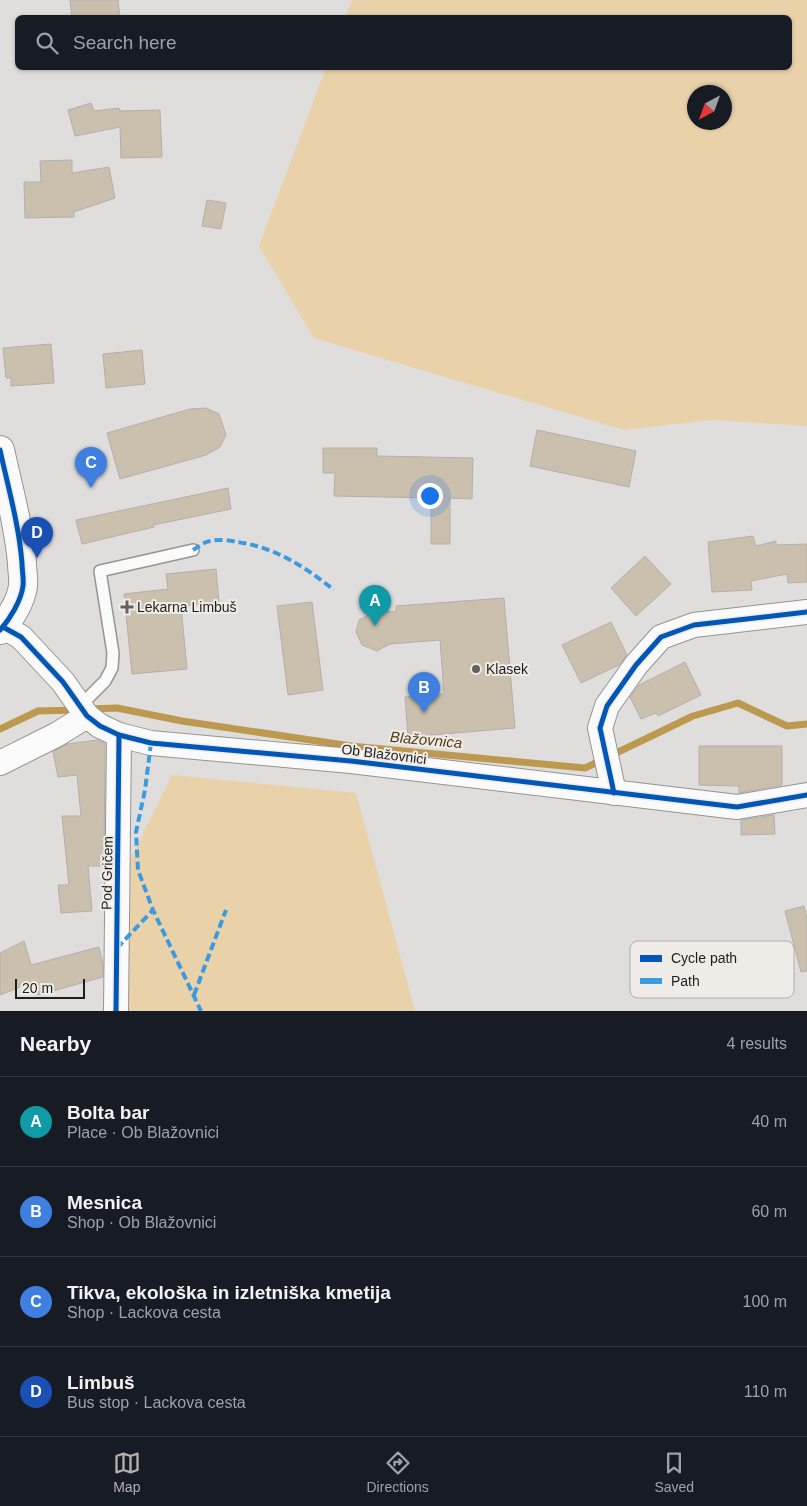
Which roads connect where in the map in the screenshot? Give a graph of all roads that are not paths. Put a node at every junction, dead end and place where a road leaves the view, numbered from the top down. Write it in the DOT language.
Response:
graph roads {
  1 [pos="0,450"];
  2 [pos="193,550"];
  3 [pos="807,612"];
  4 [pos="2,629"];
  5 [pos="96,715"];
  6 [pos="0,763"];
  7 [pos="612,783"];
  8 [pos="807,795"];
  9 [pos="116,1011"];
  1 -- 4 [label="street"];
  2 -- 5 [label="lane"];
  3 -- 7 [label="street"];
  4 -- 5 [label="street"];
  5 -- 6 [label="street"];
  5 -- 7 [label="street, Ob Blažovnici"];
  5 -- 9 [label="street, Pod Gričem"];
  7 -- 8 [label="street, Ob Blažovnici"];
}
